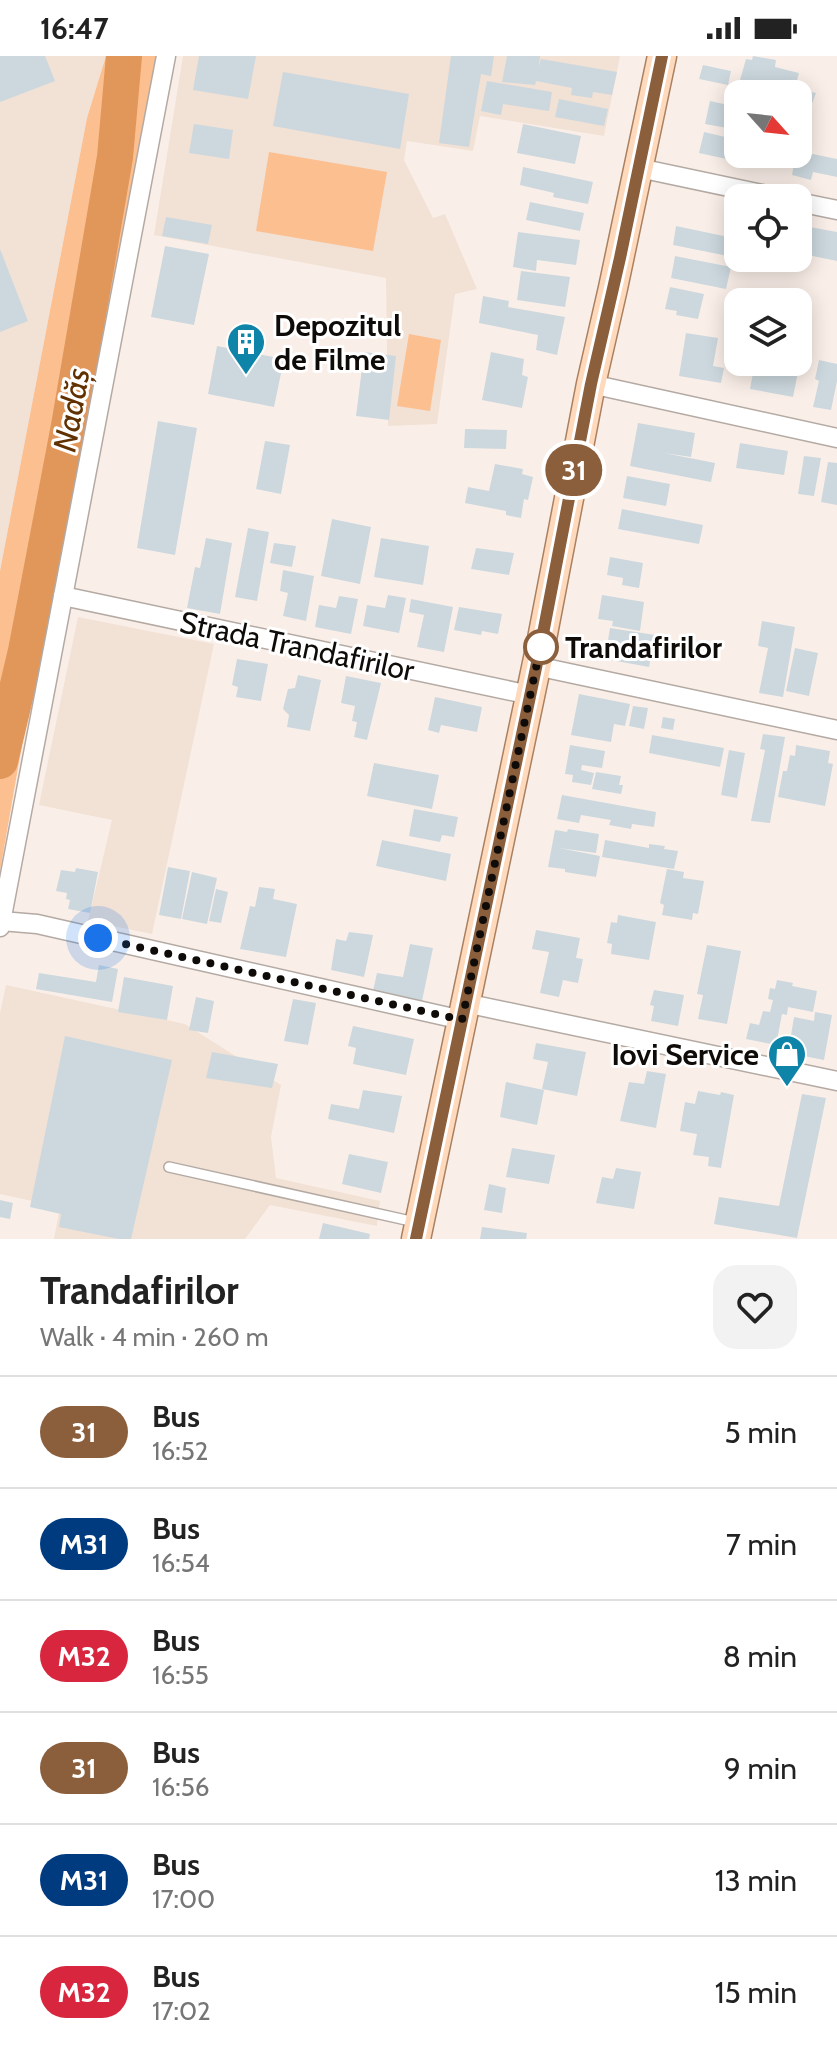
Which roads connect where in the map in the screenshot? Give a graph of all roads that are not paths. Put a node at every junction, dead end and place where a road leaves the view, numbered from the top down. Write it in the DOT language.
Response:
graph roads {
  1 [pos="166,56"];
  2 [pos="662,56"];
  3 [pos="639,168"];
  4 [pos="724,186"];
  5 [pos="812,205"];
  6 [pos="837,210"];
  7 [pos="591,384"];
  8 [pos="837,438"];
  9 [pos="63,596"];
  10 [pos="536,666"];
  11 [pos="530,695"];
  12 [pos="837,730"];
  13 [pos="1,924"];
  14 [pos="464,1012"];
  15 [pos="837,1081"];
  16 [pos="169,1167"];
  17 [pos="417,1231"];
  1 -- 9 [label="street"];
  2 -- 3 [label="main road"];
  3 -- 4 [label="street"];
  3 -- 7 [label="main road"];
  5 -- 6 [label="street"];
  7 -- 8 [label="street"];
  7 -- 10 [label="main road"];
  9 -- 11 [label="street, Strada Trandafirilor"];
  9 -- 13 [label="street"];
  10 -- 11 [label="main road"];
  10 -- 12 [label="street"];
  11 -- 14 [label="main road"];
  13 -- 14 [label="street"];
  14 -- 15 [label="street"];
  14 -- 17 [label="main road"];
  16 -- 17 [label="lane"];
}
